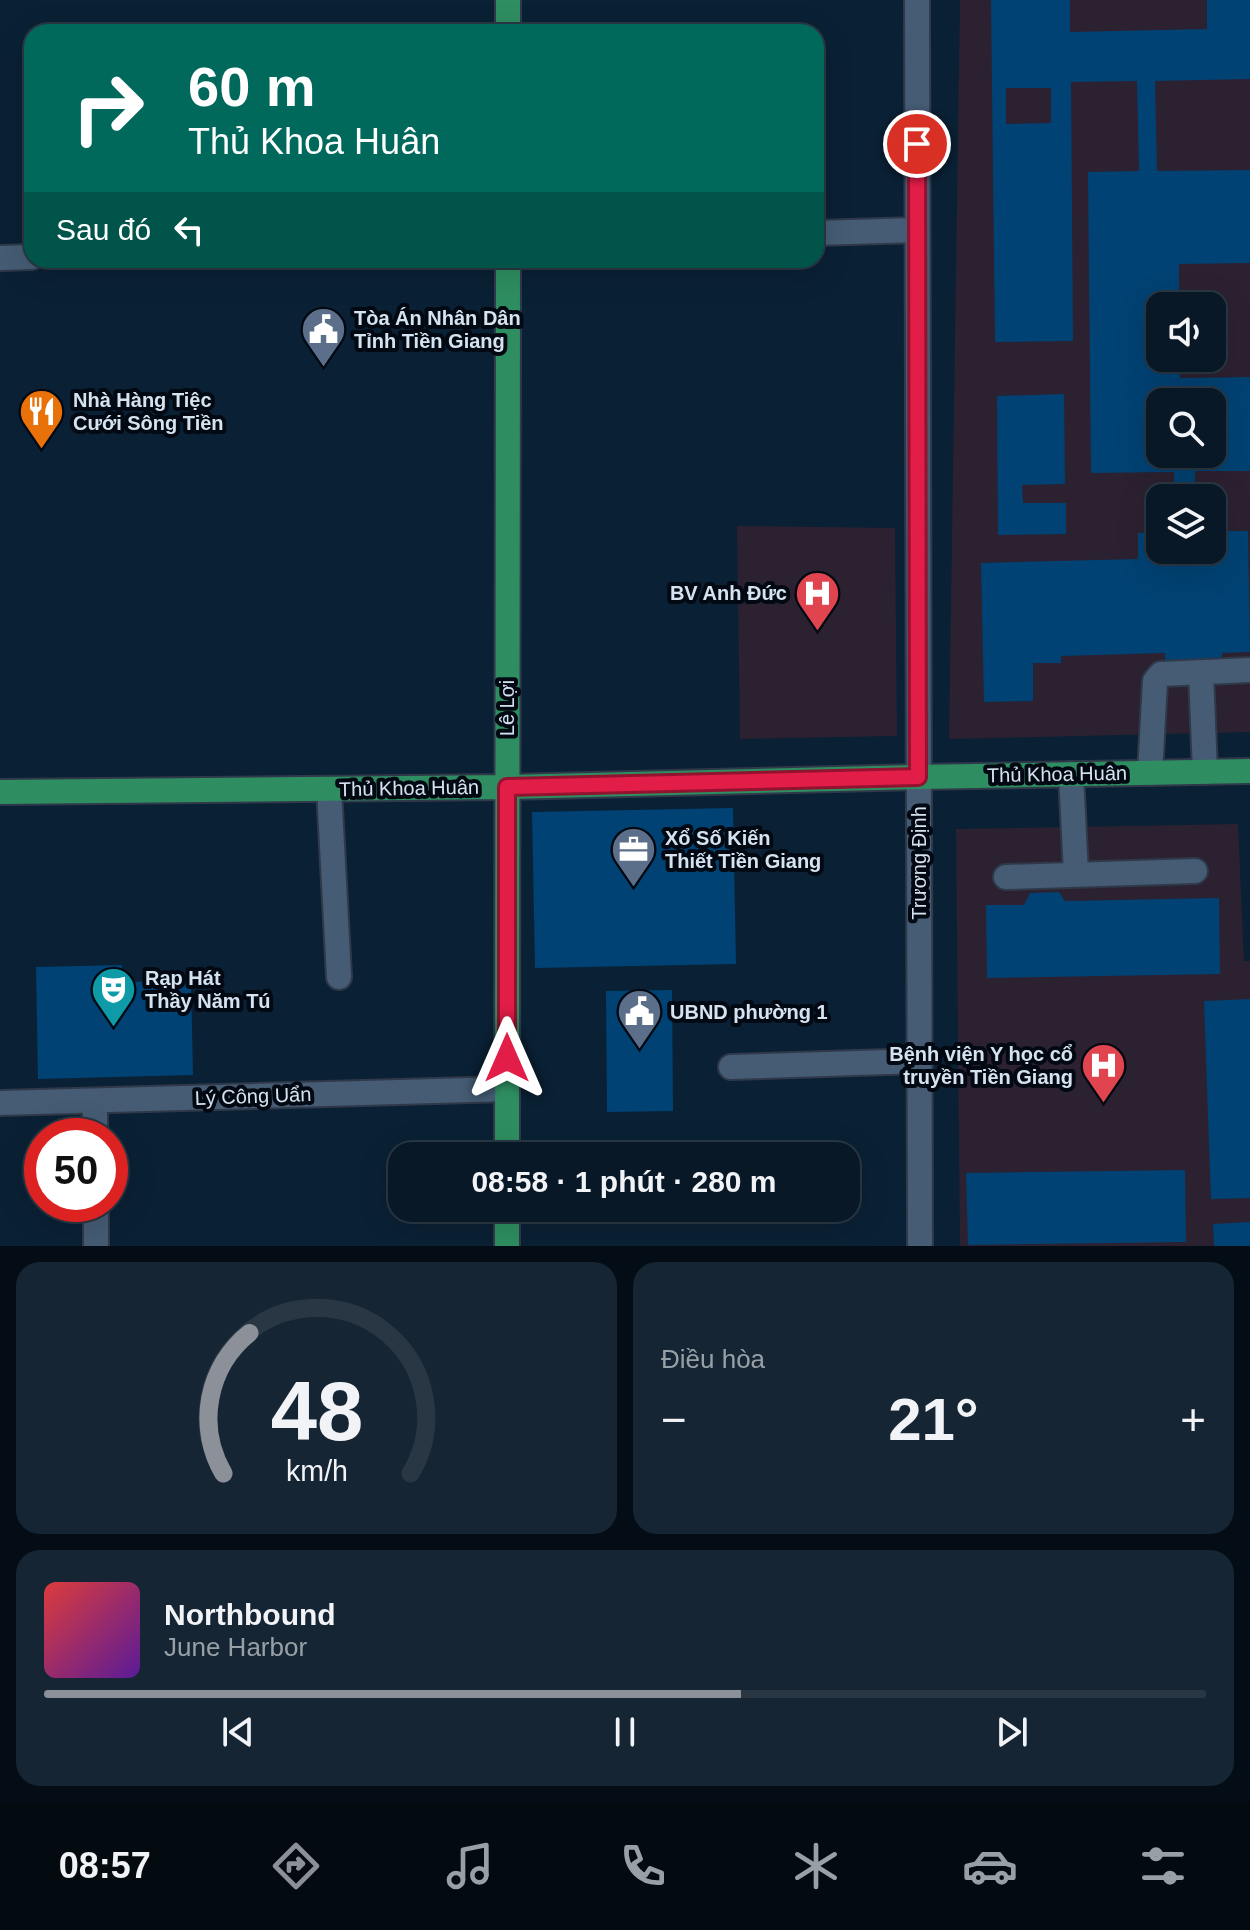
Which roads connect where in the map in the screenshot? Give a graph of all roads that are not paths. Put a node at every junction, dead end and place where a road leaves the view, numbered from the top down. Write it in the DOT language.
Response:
graph roads {
  1 [pos="508,0"];
  2 [pos="917,0"];
  3 [pos="508,24"];
  4 [pos="917,230"];
  5 [pos="824,233"];
  6 [pos="24,257"];
  7 [pos="0,258"];
  8 [pos="508,268"];
  9 [pos="1250,670"];
  10 [pos="1201,673"];
  11 [pos="1250,771"];
  12 [pos="1205,772"];
  13 [pos="1150,773"];
  14 [pos="1071,774"];
  15 [pos="918,777"];
  16 [pos="507,787"];
  17 [pos="329,789"];
  18 [pos="0,792"];
  19 [pos="1195,871"];
  20 [pos="1076,874"];
  21 [pos="1006,877"];
  22 [pos="339,977"];
  23 [pos="920,1061"];
  24 [pos="731,1067"];
  25 [pos="507,1089"];
  26 [pos="95,1101"];
  27 [pos="0,1103"];
  28 [pos="95,1118"];
  29 [pos="507,1142"];
  30 [pos="96,1222"];
  31 [pos="507,1222"];
  32 [pos="96,1246"];
  33 [pos="507,1246"];
  34 [pos="920,1246"];
  1 -- 3 [label="main road"];
  2 -- 4 [label="street, Trương Định"];
  4 -- 5 [label="street"];
  4 -- 15 [label="street, Trương Định"];
  6 -- 7 [label="street"];
  8 -- 16 [label="main road, Lê Lợi"];
  9 -- 10 [label="street"];
  10 -- 12 [label="street"];
  10 -- 13 [label="street"];
  11 -- 12 [label="main road, Thủ Khoa Huân"];
  12 -- 13 [label="main road, Thủ Khoa Huân"];
  13 -- 14 [label="main road, Thủ Khoa Huân"];
  14 -- 15 [label="main road, Thủ Khoa Huân"];
  14 -- 20 [label="street"];
  15 -- 16 [label="main road, Thủ Khoa Huân"];
  15 -- 23 [label="street, Trương Định"];
  16 -- 17 [label="main road, Thủ Khoa Huân"];
  16 -- 25 [label="main road, Lê Lợi"];
  17 -- 18 [label="main road, Thủ Khoa Huân"];
  17 -- 22 [label="street"];
  19 -- 20 [label="street"];
  20 -- 21 [label="street"];
  23 -- 24 [label="street"];
  23 -- 34 [label="street, Trương Định"];
  25 -- 26 [label="street, Lý Công Uẩn"];
  25 -- 29 [label="main road, Lê Lợi"];
  26 -- 27 [label="street, Lý Công Uẩn"];
  26 -- 28 [label="street"];
  30 -- 32 [label="street"];
  31 -- 33 [label="main road"];
}
